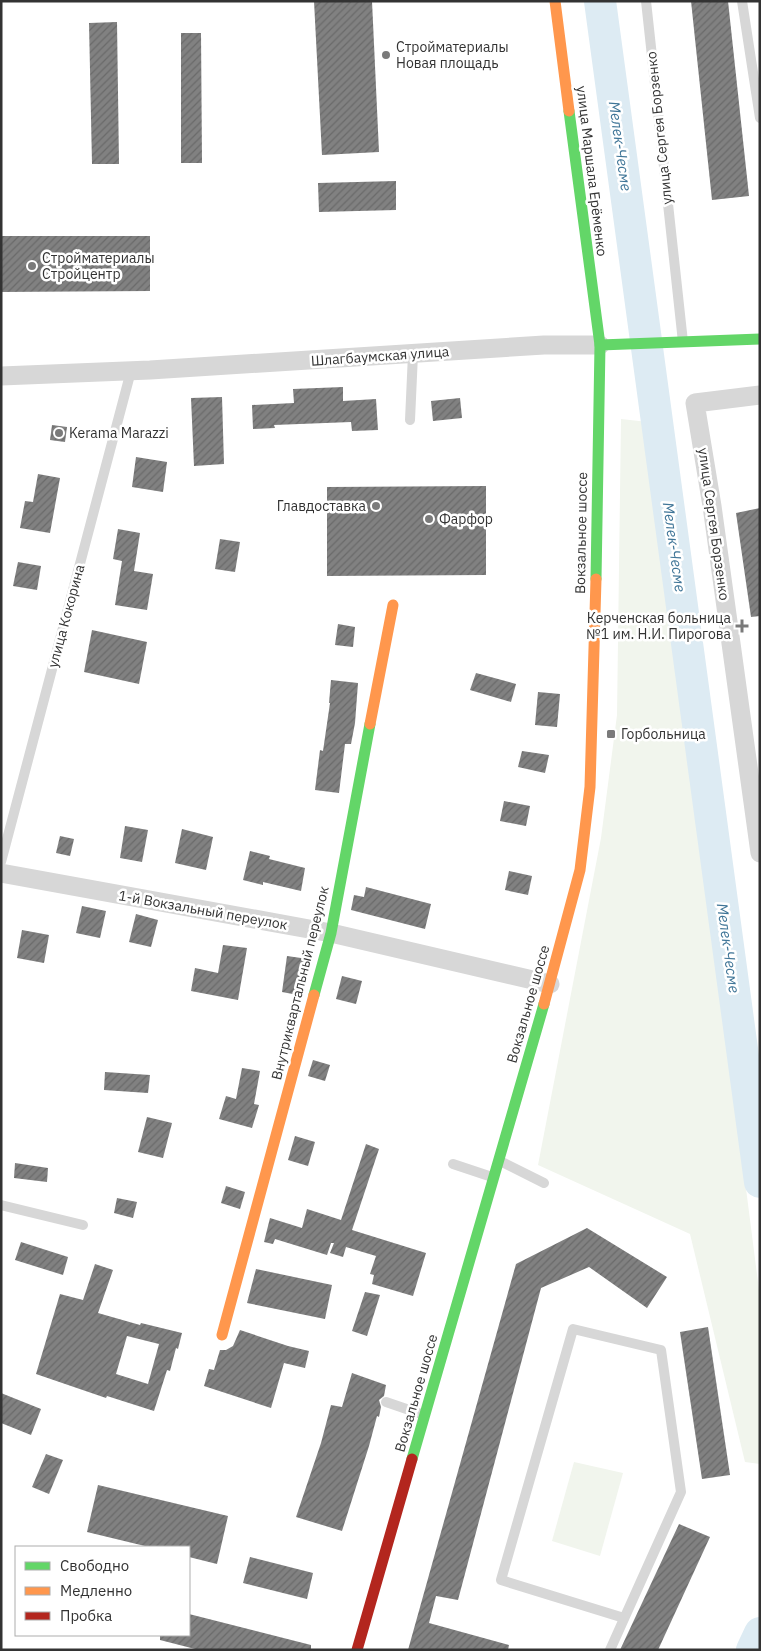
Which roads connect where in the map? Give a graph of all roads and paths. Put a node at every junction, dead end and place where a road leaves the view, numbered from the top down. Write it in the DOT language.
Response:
graph roads {
  1 [pos="555,1"];
  2 [pos="646,1"];
  3 [pos="742,1"];
  4 [pos="760,118"];
  5 [pos="760,339"];
  6 [pos="683,343"];
  7 [pos="600,345"];
  8 [pos="412,354"];
  9 [pos="131,371"];
  10 [pos="1,376"];
  11 [pos="760,395"];
  12 [pos="410,420"];
  13 [pos="393,605"];
  14 [pos="760,854"];
  15 [pos="1,862"];
  16 [pos="1,874"];
  17 [pos="331,933"];
  18 [pos="550,984"];
  19 [pos="499,1161"];
  20 [pos="453,1164"];
  21 [pos="494,1178"];
  22 [pos="544,1183"];
  23 [pos="1,1205"];
  24 [pos="82,1225"];
  25 [pos="222,1335"];
  26 [pos="386,1402"];
  27 [pos="425,1415"];
  28 [pos="624,1618"];
  29 [pos="357,1650"];
  30 [pos="610,1650"];
  1 -- 7 [label="main road, улица Маршала Ерёменко"];
  2 -- 6 [label="lane, улица Сергея Борзенко"];
  3 -- 4 [label="lane"];
  5 -- 6 [label="main road, Шлагбаумская улица"];
  6 -- 7 [label="main road, Шлагбаумская улица"];
  7 -- 8 [label="street, Шлагбаумская улица"];
  7 -- 18 [label="main road, Вокзальное шоссе"];
  8 -- 9 [label="street, Шлагбаумская улица"];
  8 -- 12 [label="lane"];
  9 -- 10 [label="street, Шлагбаумская улица"];
  9 -- 15 [label="lane, улица Кокорина"];
  11 -- 14 [label="street, улица Сергея Борзенко"];
  13 -- 17 [label="main road, Внутриквартальный переулок"];
  16 -- 17 [label="street, 1-й Вокзальный переулок"];
  17 -- 18 [label="street, 1-й Вокзальный переулок"];
  17 -- 25 [label="main road, Внутриквартальный переулок"];
  18 -- 19 [label="main road, Вокзальное шоссе"];
  19 -- 21 [label="main road, Вокзальное шоссе"];
  19 -- 22 [label="lane"];
  20 -- 21 [label="lane"];
  21 -- 27 [label="main road, Вокзальное шоссе"];
  23 -- 24 [label="lane"];
  26 -- 27 [label="lane"];
  27 -- 29 [label="main road, Вокзальное шоссе"];
  28 -- 28 [label="lane"];
  28 -- 30 [label="lane"];
}
